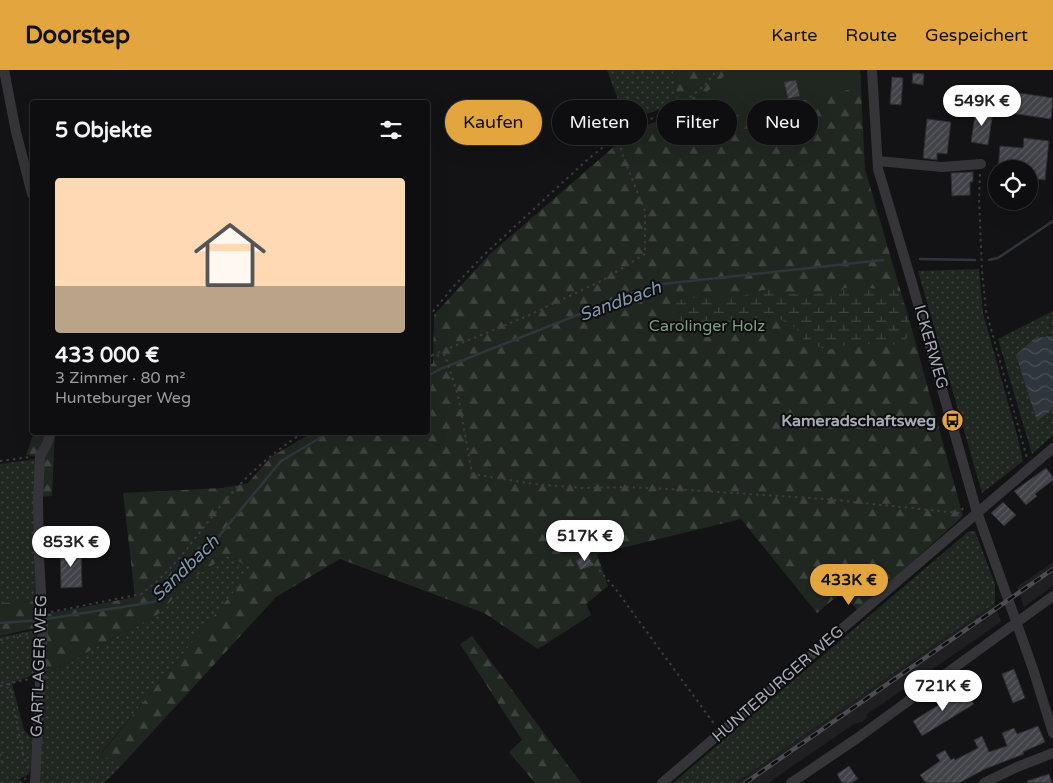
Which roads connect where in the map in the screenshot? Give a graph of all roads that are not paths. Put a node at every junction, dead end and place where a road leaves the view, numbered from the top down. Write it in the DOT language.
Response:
graph roads {
  1 [pos="4,70"];
  2 [pos="872,70"];
  3 [pos="878,161"];
  4 [pos="981,164"];
  5 [pos="30,186"];
  6 [pos="50,435"];
  7 [pos="1053,448"];
  8 [pos="978,512"];
  9 [pos="1053,596"];
  10 [pos="1016,622"];
  11 [pos="1050,711"];
  12 [pos="1053,733"];
  13 [pos="1053,753"];
  14 [pos="35,783"];
  15 [pos="662,783"];
  16 [pos="791,783"];
  17 [pos="984,783"];
  1 -- 5 [label="street"];
  2 -- 3 [label="street, ICKERWEG"];
  3 -- 4 [label="street"];
  3 -- 8 [label="street, ICKERWEG"];
  6 -- 14 [label="street, GARTLAGER WEG"];
  7 -- 8 [label="street, HUNTEBURGER WEG"];
  8 -- 10 [label="street, ICKERWEG"];
  8 -- 15 [label="street, HUNTEBURGER WEG"];
  9 -- 10 [label="street"];
  10 -- 11 [label="street, ICKERWEG"];
  10 -- 16 [label="street"];
  11 -- 12 [label="street, ICKERWEG"];
  13 -- 17 [label="street"];
}
